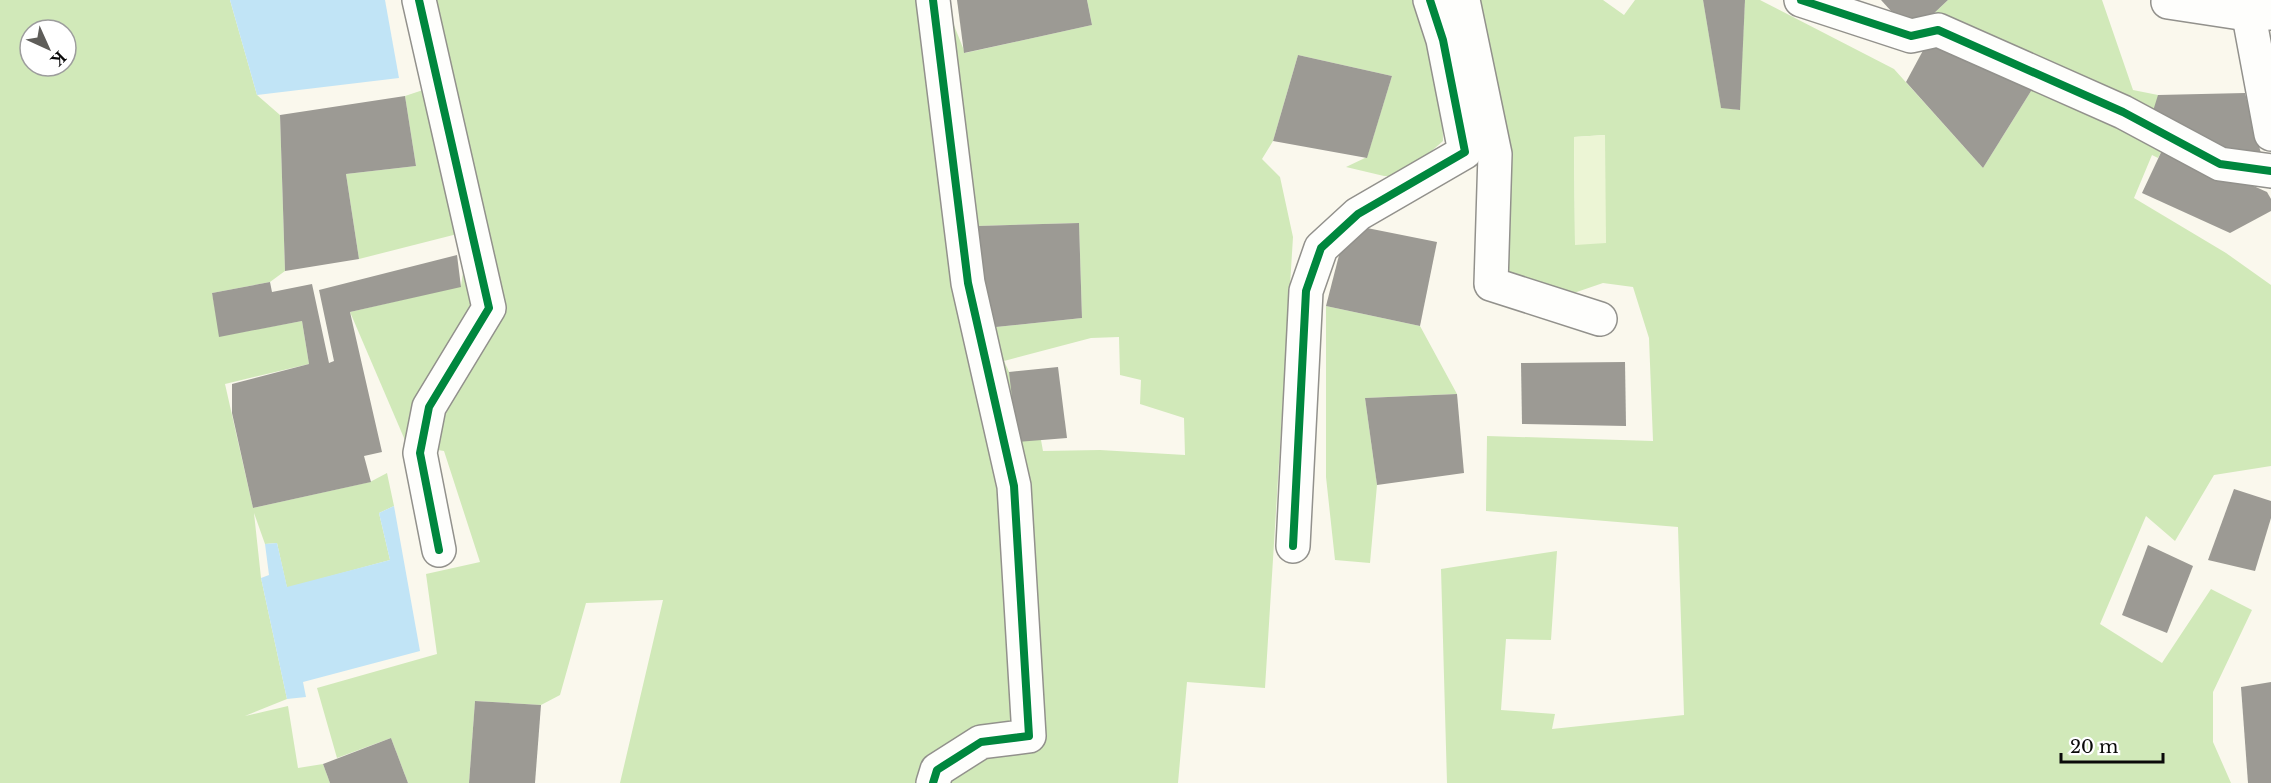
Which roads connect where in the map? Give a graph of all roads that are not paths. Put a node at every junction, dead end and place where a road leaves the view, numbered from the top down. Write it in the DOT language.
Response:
graph roads {
  1 [pos="419,0"];
  2 [pos="933,0"];
  3 [pos="1430,0"];
  4 [pos="1463,0"];
  5 [pos="1801,0"];
  6 [pos="2168,2"];
  7 [pos="2255,9"];
  8 [pos="1874,14"];
  9 [pos="2271,134"];
  10 [pos="2271,171"];
  11 [pos="1600,319"];
  12 [pos="1293,546"];
  13 [pos="439,550"];
  14 [pos="933,783"];
  1 -- 13 [label="street"];
  2 -- 14 [label="street"];
  3 -- 12 [label="street"];
  4 -- 11 [label="street"];
  5 -- 8 [label="street"];
  6 -- 7 [label="street"];
  7 -- 9 [label="street"];
  8 -- 10 [label="street"];
}
